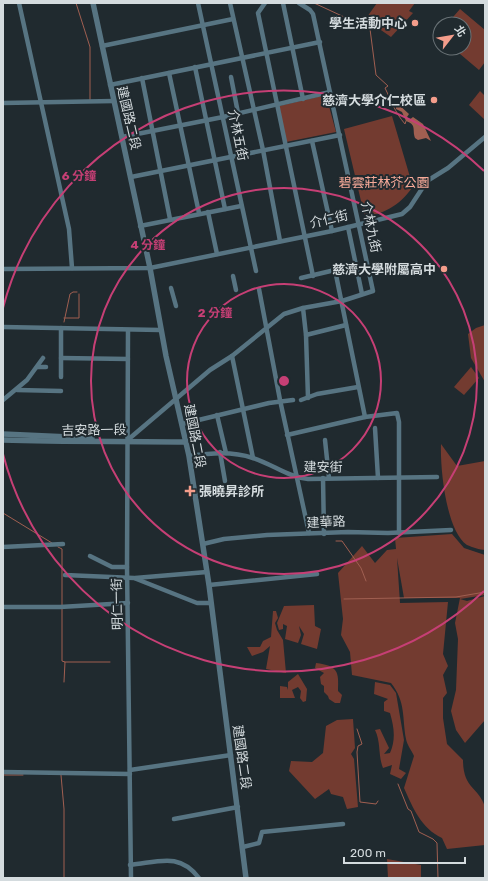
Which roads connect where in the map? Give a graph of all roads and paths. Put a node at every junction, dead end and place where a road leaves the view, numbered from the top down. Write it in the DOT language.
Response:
graph roads {
  1 [pos="19,3"];
  2 [pos="93,3"];
  3 [pos="198,3"];
  4 [pos="230,3"];
  5 [pos="265,3"];
  6 [pos="283,3"];
  7 [pos="299,3"];
  8 [pos="233,18"];
  9 [pos="204,25"];
  10 [pos="320,42"];
  11 [pos="102,46"];
  12 [pos="292,48"];
  13 [pos="267,53"];
  14 [pos="242,57"];
  15 [pos="211,64"];
  16 [pos="195,67"];
  17 [pos="169,73"];
  18 [pos="231,77"];
  19 [pos="142,78"];
  20 [pos="110,85"];
  21 [pos="330,92"];
  22 [pos="303,99"];
  23 [pos="114,101"];
  24 [pos="41,102"];
  25 [pos="3,103"];
  26 [pos="277,104"];
  27 [pos="254,110"];
  28 [pos="238,113"];
  29 [pos="223,117"];
  30 [pos="206,120"];
  31 [pos="180,126"];
  32 [pos="153,131"];
  33 [pos="340,135"];
  34 [pos="122,137"];
  35 [pos="485,137"];
  36 [pos="312,141"];
  37 [pos="285,146"];
  38 [pos="263,150"];
  39 [pos="231,157"];
  40 [pos="215,160"];
  41 [pos="189,166"];
  42 [pos="161,172"];
  43 [pos="131,177"];
  44 [pos="241,206"];
  45 [pos="225,209"];
  46 [pos="208,212"];
  47 [pos="199,213"];
  48 [pos="170,219"];
  49 [pos="359,224"];
  50 [pos="140,226"];
  51 [pos="348,227"];
  52 [pos="332,231"];
  53 [pos="304,236"];
  54 [pos="280,241"];
  55 [pos="250,247"];
  56 [pos="216,254"];
  57 [pos="72,268"];
  58 [pos="150,268"];
  59 [pos="3,269"];
  60 [pos="256,272"];
  61 [pos="233,276"];
  62 [pos="313,276"];
  63 [pos="301,278"];
  64 [pos="171,288"];
  65 [pos="259,289"];
  66 [pos="236,290"];
  67 [pos="362,294"];
  68 [pos="342,301"];
  69 [pos="176,306"];
  70 [pos="303,308"];
  71 [pos="346,325"];
  72 [pos="267,326"];
  73 [pos="3,327"];
  74 [pos="61,328"];
  75 [pos="128,330"];
  76 [pos="160,330"];
  77 [pos="306,335"];
  78 [pos="232,356"];
  79 [pos="43,358"];
  80 [pos="61,358"];
  81 [pos="128,359"];
  82 [pos="37,367"];
  83 [pos="46,367"];
  84 [pos="61,377"];
  85 [pos="358,387"];
  86 [pos="17,390"];
  87 [pos="61,391"];
  88 [pos="176,398"];
  89 [pos="308,398"];
  90 [pos="3,400"];
  91 [pos="293,400"];
  92 [pos="301,400"];
  93 [pos="280,402"];
  94 [pos="243,409"];
  95 [pos="217,415"];
  96 [pos="365,418"];
  97 [pos="182,424"];
  98 [pos="375,428"];
  99 [pos="3,434"];
  100 [pos="287,435"];
  101 [pos="128,439"];
  102 [pos="3,440"];
  103 [pos="185,440"];
  104 [pos="324,440"];
  105 [pos="220,452"];
  106 [pos="226,453"];
  107 [pos="189,456"];
  108 [pos="254,458"];
  109 [pos="399,477"];
  110 [pos="437,477"];
  111 [pos="297,478"];
  112 [pos="326,478"];
  113 [pos="378,478"];
  114 [pos="225,481"];
  115 [pos="451,530"];
  116 [pos="308,533"];
  117 [pos="398,533"];
  118 [pos="324,534"];
  119 [pos="62,544"];
  120 [pos="203,544"];
  121 [pos="3,547"];
  122 [pos="90,556"];
  123 [pos="127,567"];
  124 [pos="207,572"];
  125 [pos="317,574"];
  126 [pos="65,575"];
  127 [pos="128,577"];
  128 [pos="134,578"];
  129 [pos="209,585"];
  130 [pos="128,603"];
  131 [pos="211,603"];
  132 [pos="3,607"];
  133 [pos="231,754"];
  134 [pos="3,772"];
  135 [pos="130,772"];
  136 [pos="238,807"];
  137 [pos="174,819"];
  138 [pos="343,824"];
  139 [pos="243,847"];
  140 [pos="130,865"];
  141 [pos="131,878"];
  142 [pos="199,878"];
  143 [pos="246,878"];
  1 -- 24 [label="street"];
  2 -- 11 [label="street, 建國路二段"];
  3 -- 9 [label="street, 介林五街"];
  4 -- 8 [label="street"];
  5 -- 13 [label="street"];
  6 -- 12 [label="street"];
  7 -- 10 [label="street, 介林九街"];
  8 -- 9 [label="street"];
  8 -- 14 [label="street"];
  9 -- 11 [label="street"];
  9 -- 15 [label="street, 介林五街"];
  10 -- 12 [label="street"];
  10 -- 21 [label="street, 介林九街"];
  11 -- 20 [label="street, 建國路二段"];
  12 -- 13 [label="street"];
  12 -- 22 [label="street"];
  13 -- 14 [label="street"];
  13 -- 26 [label="street"];
  14 -- 15 [label="street"];
  14 -- 27 [label="street"];
  15 -- 16 [label="street"];
  15 -- 29 [label="street, 介林五街"];
  16 -- 17 [label="street"];
  16 -- 30 [label="street"];
  17 -- 19 [label="street"];
  17 -- 31 [label="street"];
  18 -- 28 [label="street"];
  19 -- 20 [label="street"];
  19 -- 32 [label="street"];
  20 -- 23 [label="street, 建國路二段"];
  21 -- 22 [label="street"];
  21 -- 33 [label="street, 介林九街"];
  22 -- 26 [label="street"];
  23 -- 24 [label="street"];
  23 -- 34 [label="street, 建國路二段"];
  24 -- 25 [label="street"];
  24 -- 57 [label="street"];
  26 -- 27 [label="street"];
  26 -- 37 [label="street"];
  27 -- 28 [label="street"];
  27 -- 38 [label="street"];
  28 -- 29 [label="street"];
  29 -- 30 [label="street"];
  29 -- 39 [label="street, 介林五街"];
  30 -- 31 [label="street"];
  30 -- 40 [label="street"];
  31 -- 32 [label="street"];
  31 -- 41 [label="street"];
  32 -- 34 [label="street"];
  32 -- 42 [label="street"];
  33 -- 36 [label="street"];
  33 -- 49 [label="street, 介林九街"];
  34 -- 43 [label="street, 建國路二段"];
  35 -- 49 [label="street, 介仁街"];
  36 -- 37 [label="street"];
  36 -- 52 [label="street"];
  37 -- 38 [label="street"];
  37 -- 53 [label="street"];
  38 -- 39 [label="street"];
  38 -- 54 [label="street"];
  39 -- 40 [label="street"];
  39 -- 44 [label="street, 介林五街"];
  40 -- 41 [label="street"];
  40 -- 45 [label="street"];
  41 -- 42 [label="street"];
  41 -- 47 [label="street"];
  42 -- 43 [label="street"];
  42 -- 48 [label="street"];
  43 -- 50 [label="street, 建國路二段"];
  44 -- 45 [label="street"];
  44 -- 55 [label="street, 介林五街"];
  45 -- 46 [label="street"];
  46 -- 47 [label="street"];
  46 -- 56 [label="street"];
  47 -- 48 [label="street"];
  48 -- 50 [label="street"];
  49 -- 51 [label="street, 介仁街"];
  49 -- 67 [label="street, 介林九街"];
  50 -- 58 [label="street, 建國路二段"];
  51 -- 52 [label="street, 介仁街"];
  51 -- 67 [label="street"];
  52 -- 53 [label="street, 介仁街"];
  53 -- 54 [label="street, 介仁街"];
  53 -- 62 [label="street"];
  54 -- 55 [label="street, 介仁街"];
  55 -- 56 [label="street, 介仁街"];
  55 -- 60 [label="street, 介林五街"];
  56 -- 58 [label="street, 介仁街"];
  57 -- 58 [label="street, 介仁街"];
  57 -- 59 [label="street, 介仁街"];
  58 -- 76 [label="street, 建國路二段"];
  61 -- 66 [label="street"];
  62 -- 63 [label="street"];
  62 -- 68 [label="street"];
  64 -- 69 [label="street"];
  65 -- 72 [label="street"];
  67 -- 68 [label="street"];
  68 -- 70 [label="street"];
  68 -- 71 [label="street"];
  70 -- 72 [label="street"];
  70 -- 77 [label="street"];
  71 -- 77 [label="street"];
  71 -- 85 [label="street"];
  72 -- 78 [label="street"];
  72 -- 93 [label="street"];
  73 -- 74 [label="street"];
  74 -- 75 [label="street"];
  74 -- 80 [label="street"];
  75 -- 76 [label="street"];
  75 -- 81 [label="street, 明仁一街"];
  76 -- 88 [label="street, 建國路二段"];
  77 -- 89 [label="street"];
  78 -- 88 [label="street"];
  78 -- 94 [label="street"];
  79 -- 82 [label="street"];
  80 -- 81 [label="street"];
  80 -- 84 [label="street"];
  81 -- 101 [label="street, 明仁一街"];
  82 -- 83 [label="street"];
  82 -- 86 [label="street"];
  85 -- 89 [label="street"];
  85 -- 96 [label="street"];
  86 -- 87 [label="street"];
  86 -- 90 [label="street"];
  88 -- 97 [label="street, 建國路二段"];
  88 -- 101 [label="street"];
  89 -- 92 [label="street"];
  91 -- 93 [label="street"];
  93 -- 94 [label="street"];
  93 -- 100 [label="street"];
  94 -- 95 [label="street"];
  94 -- 108 [label="street"];
  95 -- 97 [label="street"];
  95 -- 106 [label="street"];
  96 -- 100 [label="street"];
  96 -- 109 [label="street"];
  97 -- 103 [label="street, 建國路二段"];
  98 -- 113 [label="street"];
  99 -- 101 [label="street, 吉安路一段"];
  100 -- 111 [label="street"];
  101 -- 102 [label="street, 吉安路一段"];
  101 -- 103 [label="street, 吉安路一段"];
  101 -- 123 [label="street, 明仁一街"];
  103 -- 107 [label="street, 建國路二段"];
  104 -- 112 [label="street"];
  105 -- 106 [label="street, 建安街"];
  105 -- 107 [label="street, 建安街"];
  105 -- 114 [label="street"];
  106 -- 108 [label="street, 建安街"];
  107 -- 120 [label="street, 建國路二段"];
  108 -- 111 [label="street, 建安街"];
  109 -- 110 [label="street, 建安街"];
  109 -- 113 [label="street, 建安街"];
  109 -- 117 [label="street"];
  111 -- 112 [label="street, 建安街"];
  111 -- 116 [label="street"];
  112 -- 113 [label="street, 建安街"];
  112 -- 118 [label="street"];
  115 -- 117 [label="street, 建華路"];
  116 -- 118 [label="street, 建華路"];
  116 -- 120 [label="street, 建華路"];
  117 -- 118 [label="street, 建華路"];
  119 -- 121 [label="street"];
  120 -- 124 [label="street, 建國路二段"];
  122 -- 123 [label="street"];
  123 -- 127 [label="street, 明仁一街"];
  124 -- 128 [label="street"];
  124 -- 129 [label="street, 建國路二段"];
  125 -- 129 [label="street"];
  126 -- 127 [label="street"];
  127 -- 128 [label="street"];
  127 -- 130 [label="street, 明仁一街"];
  128 -- 131 [label="street"];
  129 -- 131 [label="street, 建國路二段"];
  130 -- 132 [label="street"];
  130 -- 135 [label="street, 明仁一街"];
  131 -- 133 [label="street, 建國路二段"];
  133 -- 135 [label="street"];
  133 -- 136 [label="street, 建國路二段"];
  134 -- 135 [label="street"];
  135 -- 140 [label="street, 明仁一街"];
  136 -- 137 [label="street"];
  136 -- 139 [label="street, 建國路二段"];
  138 -- 139 [label="street"];
  139 -- 143 [label="street, 建國路二段"];
  140 -- 141 [label="street, 明仁一街"];
  140 -- 142 [label="street"];
}
